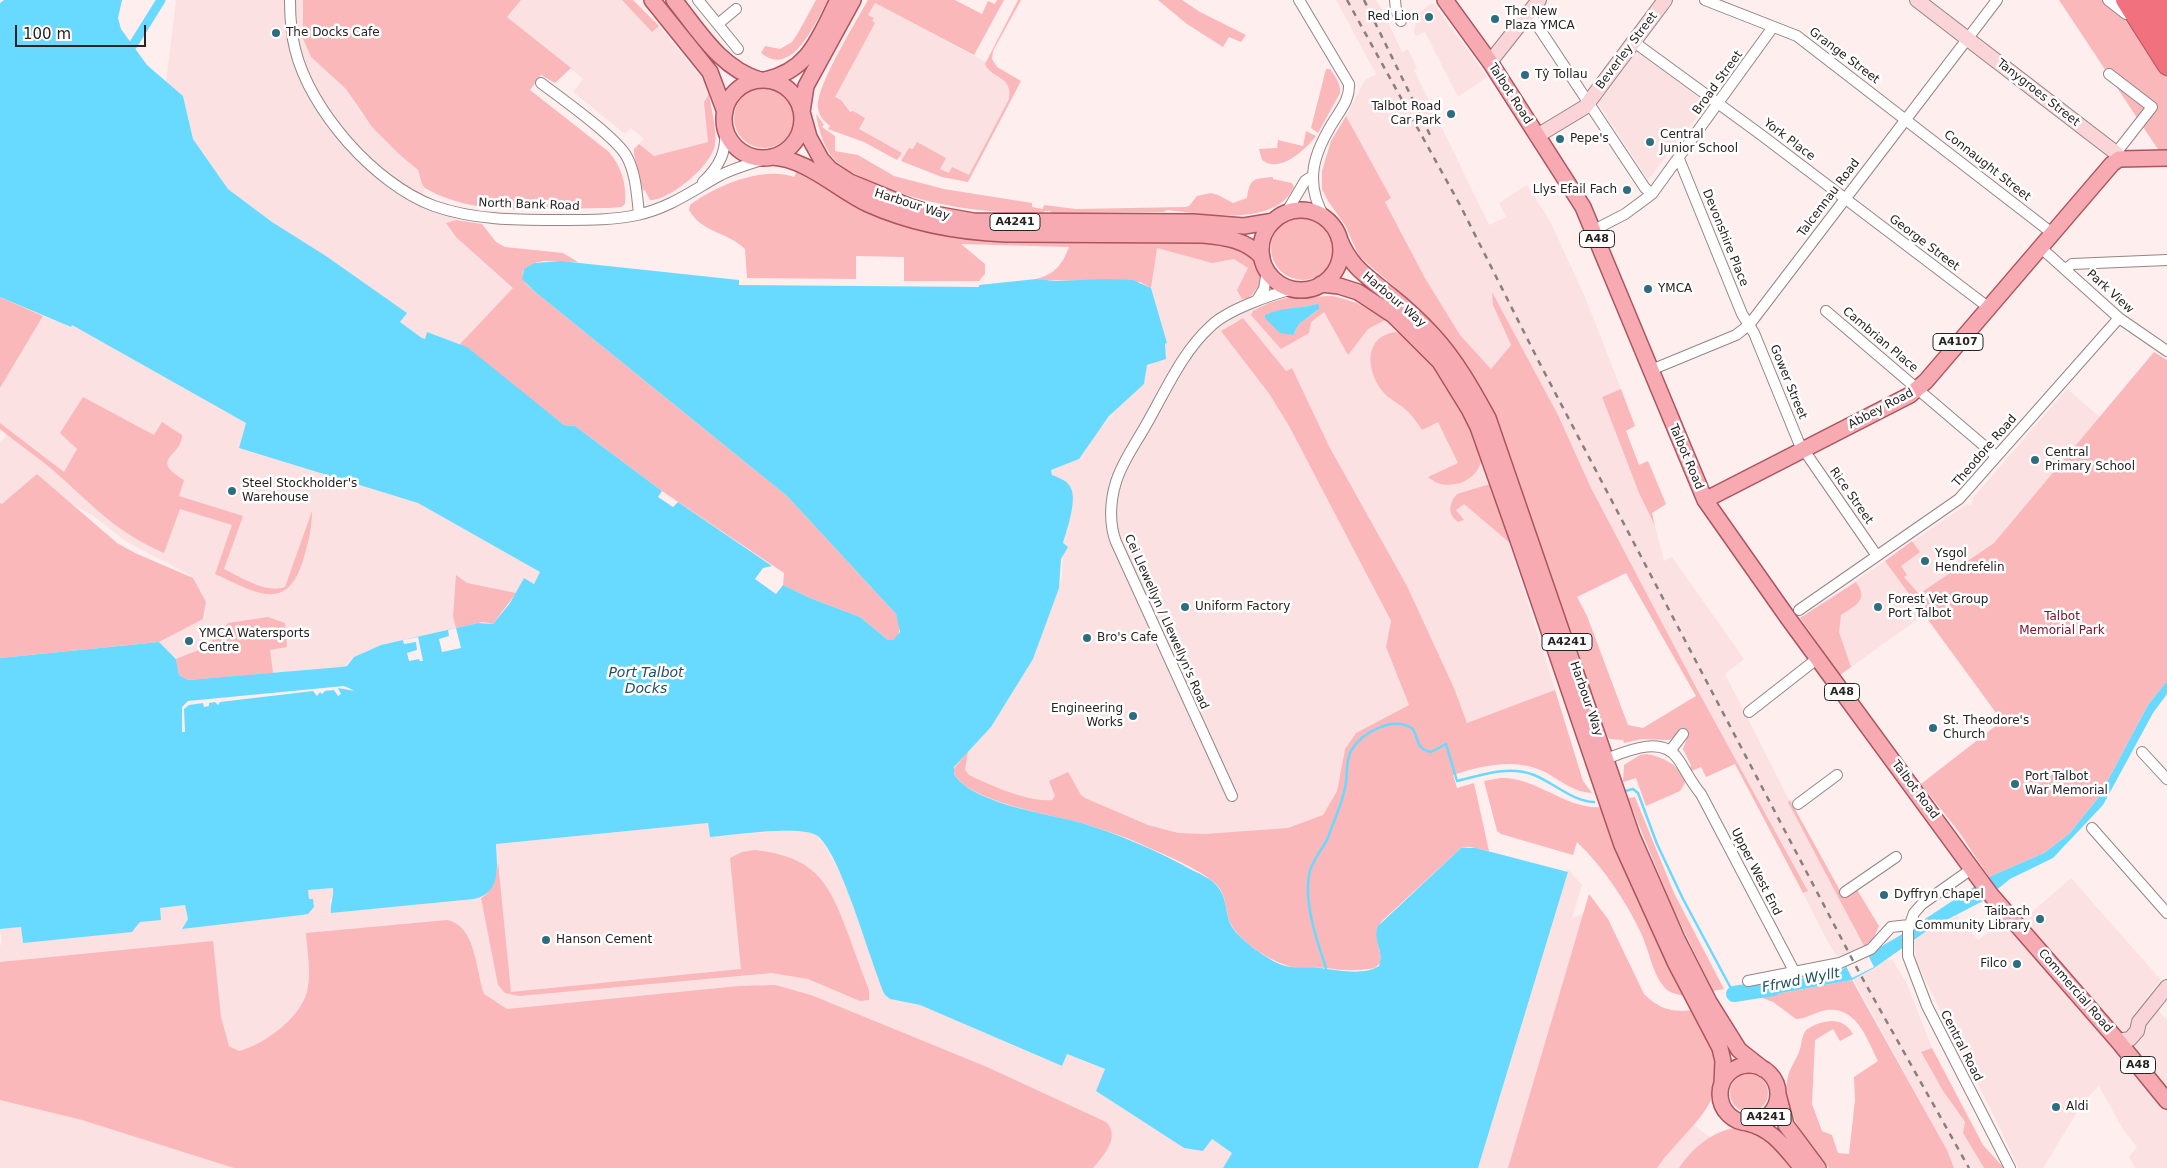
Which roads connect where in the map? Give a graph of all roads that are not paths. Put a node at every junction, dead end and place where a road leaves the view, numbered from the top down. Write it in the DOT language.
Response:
graph roads {
  1 [pos="290,0"];
  2 [pos="652,0"];
  3 [pos="674,0"];
  4 [pos="698,0"];
  5 [pos="838,0"];
  6 [pos="853,0"];
  7 [pos="1298,0"];
  8 [pos="1395,0"];
  9 [pos="1445,0"];
  10 [pos="1539,0"];
  11 [pos="1665,0"];
  12 [pos="1705,0"];
  13 [pos="1917,0"];
  14 [pos="1997,0"];
  15 [pos="2108,0"];
  16 [pos="2141,0"];
  17 [pos="2157,0"];
  18 [pos="2125,7"];
  19 [pos="736,9"];
  20 [pos="1529,13"];
  21 [pos="2167,16"];
  22 [pos="1402,21"];
  23 [pos="718,24"];
  24 [pos="1773,27"];
  25 [pos="1967,38"];
  26 [pos="2167,40"];
  27 [pos="1634,42"];
  28 [pos="738,49"];
  29 [pos="1490,62"];
  30 [pos="2167,66"];
  31 [pos="2109,74"];
  32 [pos="760,80"];
  33 [pos="542,83"];
  34 [pos="1589,102"];
  35 [pos="1718,103"];
  36 [pos="725,112"];
  37 [pos="802,112"];
  38 [pos="1906,119"];
  39 [pos="725,128"];
  40 [pos="1537,136"];
  41 [pos="2117,156"];
  42 [pos="770,158"];
  43 [pos="2167,158"];
  44 [pos="1679,159"];
  45 [pos="1311,178"];
  46 [pos="1652,194"];
  47 [pos="1845,198"];
  48 [pos="676,202"];
  49 [pos="640,214"];
  50 [pos="1280,217"];
  51 [pos="1325,218"];
  52 [pos="1594,230"];
  53 [pos="2052,232"];
  54 [pos="1339,238"];
  55 [pos="2040,247"];
  56 [pos="2167,260"];
  57 [pos="1264,264"];
  58 [pos="2066,269"];
  59 [pos="1321,284"];
  60 [pos="1294,289"];
  61 [pos="1257,300"];
  62 [pos="1988,307"];
  63 [pos="1826,310"];
  64 [pos="2118,318"];
  65 [pos="1749,325"];
  66 [pos="2167,351"];
  67 [pos="1650,370"];
  68 [pos="1918,389"];
  69 [pos="1803,450"];
  70 [pos="1996,456"];
  71 [pos="1705,500"];
  72 [pos="1877,556"];
  73 [pos="1799,610"];
  74 [pos="1818,658"];
  75 [pos="1749,712"];
  76 [pos="1683,734"];
  77 [pos="1670,751"];
  78 [pos="2142,752"];
  79 [pos="1606,759"];
  80 [pos="1837,775"];
  81 [pos="2167,779"];
  82 [pos="1232,796"];
  83 [pos="1798,804"];
  84 [pos="2092,828"];
  85 [pos="1896,857"];
  86 [pos="1972,868"];
  87 [pos="1982,882"];
  88 [pos="1845,892"];
  89 [pos="2167,913"];
  90 [pos="1909,927"];
  91 [pos="1794,971"];
  92 [pos="1748,981"];
  93 [pos="2167,987"];
  94 [pos="2118,1040"];
  95 [pos="1763,1069"];
  96 [pos="1722,1084"];
  97 [pos="1777,1090"];
  98 [pos="2167,1101"];
  99 [pos="1746,1123"];
  100 [pos="1802,1168"];
  101 [pos="1818,1168"];
  102 [pos="2010,1168"];
  1 -- 49 [label="street, North Bank Road"];
  2 -- 36 [label="main road"];
  3 -- 32 [label="main road, A4241"];
  4 -- 23 [label="street"];
  5 -- 32 [label="main road"];
  6 -- 37 [label="main road, A4241"];
  7 -- 45 [label="street"];
  8 -- 22 [label="street"];
  9 -- 29 [label="main road, Talbot Road / A48"];
  10 -- 20 [label="street"];
  11 -- 27 [label="street, Beverley Street"];
  12 -- 24 [label="street, Grange Street"];
  13 -- 25 [label="street, Tanygroes Street"];
  14 -- 25 [label="street, Talcennau Road"];
  15 -- 18 [label="street"];
  16 -- 26 [label="highway"];
  17 -- 21 [label="highway"];
  18 -- 30 [label="highway"];
  19 -- 23 [label="street"];
  20 -- 29 [label="street"];
  20 -- 34 [label="street"];
  23 -- 28 [label="street"];
  24 -- 35 [label="street, Broad Street"];
  24 -- 38 [label="street, Grange Street"];
  25 -- 38 [label="street, Talcennau Road"];
  25 -- 41 [label="street, Tanygroes Street"];
  27 -- 34 [label="street, Beverley Street"];
  27 -- 35 [label="street, York Place"];
  29 -- 40 [label="main road, Talbot Road / A48"];
  31 -- 41 [label="street"];
  32 -- 36 [label="main road"];
  32 -- 37 [label="main road, A4241"];
  33 -- 49 [label="street"];
  34 -- 40 [label="street, Beverley Street"];
  34 -- 46 [label="street"];
  35 -- 44 [label="street, Broad Street"];
  35 -- 47 [label="street, York Place"];
  36 -- 39 [label="main road"];
  37 -- 42 [label="main road, A4241"];
  37 -- 50 [label="main road, Harbour Way / A4241"];
  38 -- 47 [label="street, Talcennau Road"];
  38 -- 53 [label="street, Connaught Street"];
  39 -- 42 [label="main road, A4241"];
  39 -- 48 [label="street, North Bank Road"];
  40 -- 52 [label="main road, Talbot Road / A48"];
  41 -- 43 [label="main road"];
  41 -- 53 [label="main road, Abbey Road / A4107"];
  42 -- 48 [label="street, North Bank Road"];
  42 -- 57 [label="main road, Harbour Way / A4241"];
  44 -- 46 [label="street, Broad Street"];
  44 -- 65 [label="street, Devonshire Place"];
  45 -- 50 [label="street"];
  45 -- 51 [label="street"];
  46 -- 52 [label="street, Broad Street"];
  47 -- 62 [label="street, George Street"];
  47 -- 65 [label="street, Talcennau Road"];
  48 -- 49 [label="street, North Bank Road"];
  50 -- 51 [label="main road, A4241"];
  50 -- 57 [label="main road"];
  51 -- 54 [label="main road, A4241"];
  52 -- 67 [label="main road, Talbot Road / A48"];
  53 -- 55 [label="main road, Abbey Road / A4107"];
  54 -- 59 [label="main road"];
  54 -- 79 [label="main road, Harbour Way / A4241"];
  55 -- 58 [label="street, Park View"];
  55 -- 62 [label="main road, Abbey Road / A4107"];
  56 -- 58 [label="street"];
  57 -- 60 [label="main road, A4241"];
  57 -- 61 [label="street"];
  58 -- 64 [label="street, Park View"];
  59 -- 60 [label="main road, A4241"];
  59 -- 96 [label="main road, Harbour Way / A4241"];
  60 -- 61 [label="street, Cei Llewellyn / Llewellyn's Road"];
  61 -- 82 [label="street, Cei Llewellyn / Llewellyn's Road"];
  62 -- 68 [label="main road, Abbey Road / A4107"];
  63 -- 68 [label="street, Cambrian Place"];
  64 -- 66 [label="street, Park View"];
  64 -- 70 [label="street, Theodore Road"];
  65 -- 67 [label="street, Talcennau Road"];
  65 -- 69 [label="street, Gower Street"];
  67 -- 71 [label="main road, Talbot Road / A48"];
  68 -- 69 [label="main road, Abbey Road / A4107"];
  68 -- 70 [label="street, Cambrian Place"];
  69 -- 71 [label="main road, Abbey Road / A4107"];
  69 -- 72 [label="street, Rice Street"];
  70 -- 72 [label="street, Theodore Road"];
  71 -- 74 [label="main road, Talbot Road / A48"];
  72 -- 73 [label="street, Theodore Road"];
  74 -- 75 [label="street"];
  74 -- 86 [label="main road, Talbot Road / A48"];
  76 -- 77 [label="street"];
  77 -- 79 [label="street"];
  77 -- 91 [label="street, Upper West End"];
  78 -- 81 [label="street"];
  79 -- 95 [label="main road, Harbour Way / A4241"];
  80 -- 83 [label="street"];
  84 -- 89 [label="street"];
  85 -- 88 [label="street"];
  86 -- 87 [label="main road, Talbot Road / A48"];
  86 -- 90 [label="street"];
  87 -- 94 [label="main road, Commercial Road / A48"];
  90 -- 91 [label="street"];
  90 -- 102 [label="street, Central Road"];
  91 -- 92 [label="street"];
  93 -- 94 [label="street"];
  94 -- 98 [label="main road, Commercial Road / A48"];
  95 -- 96 [label="main road"];
  95 -- 97 [label="main road, A4241"];
  96 -- 99 [label="main road, A4241"];
  97 -- 99 [label="main road, A4241"];
  97 -- 101 [label="main road, A4241"];
  99 -- 100 [label="main road, A4241"];
}
